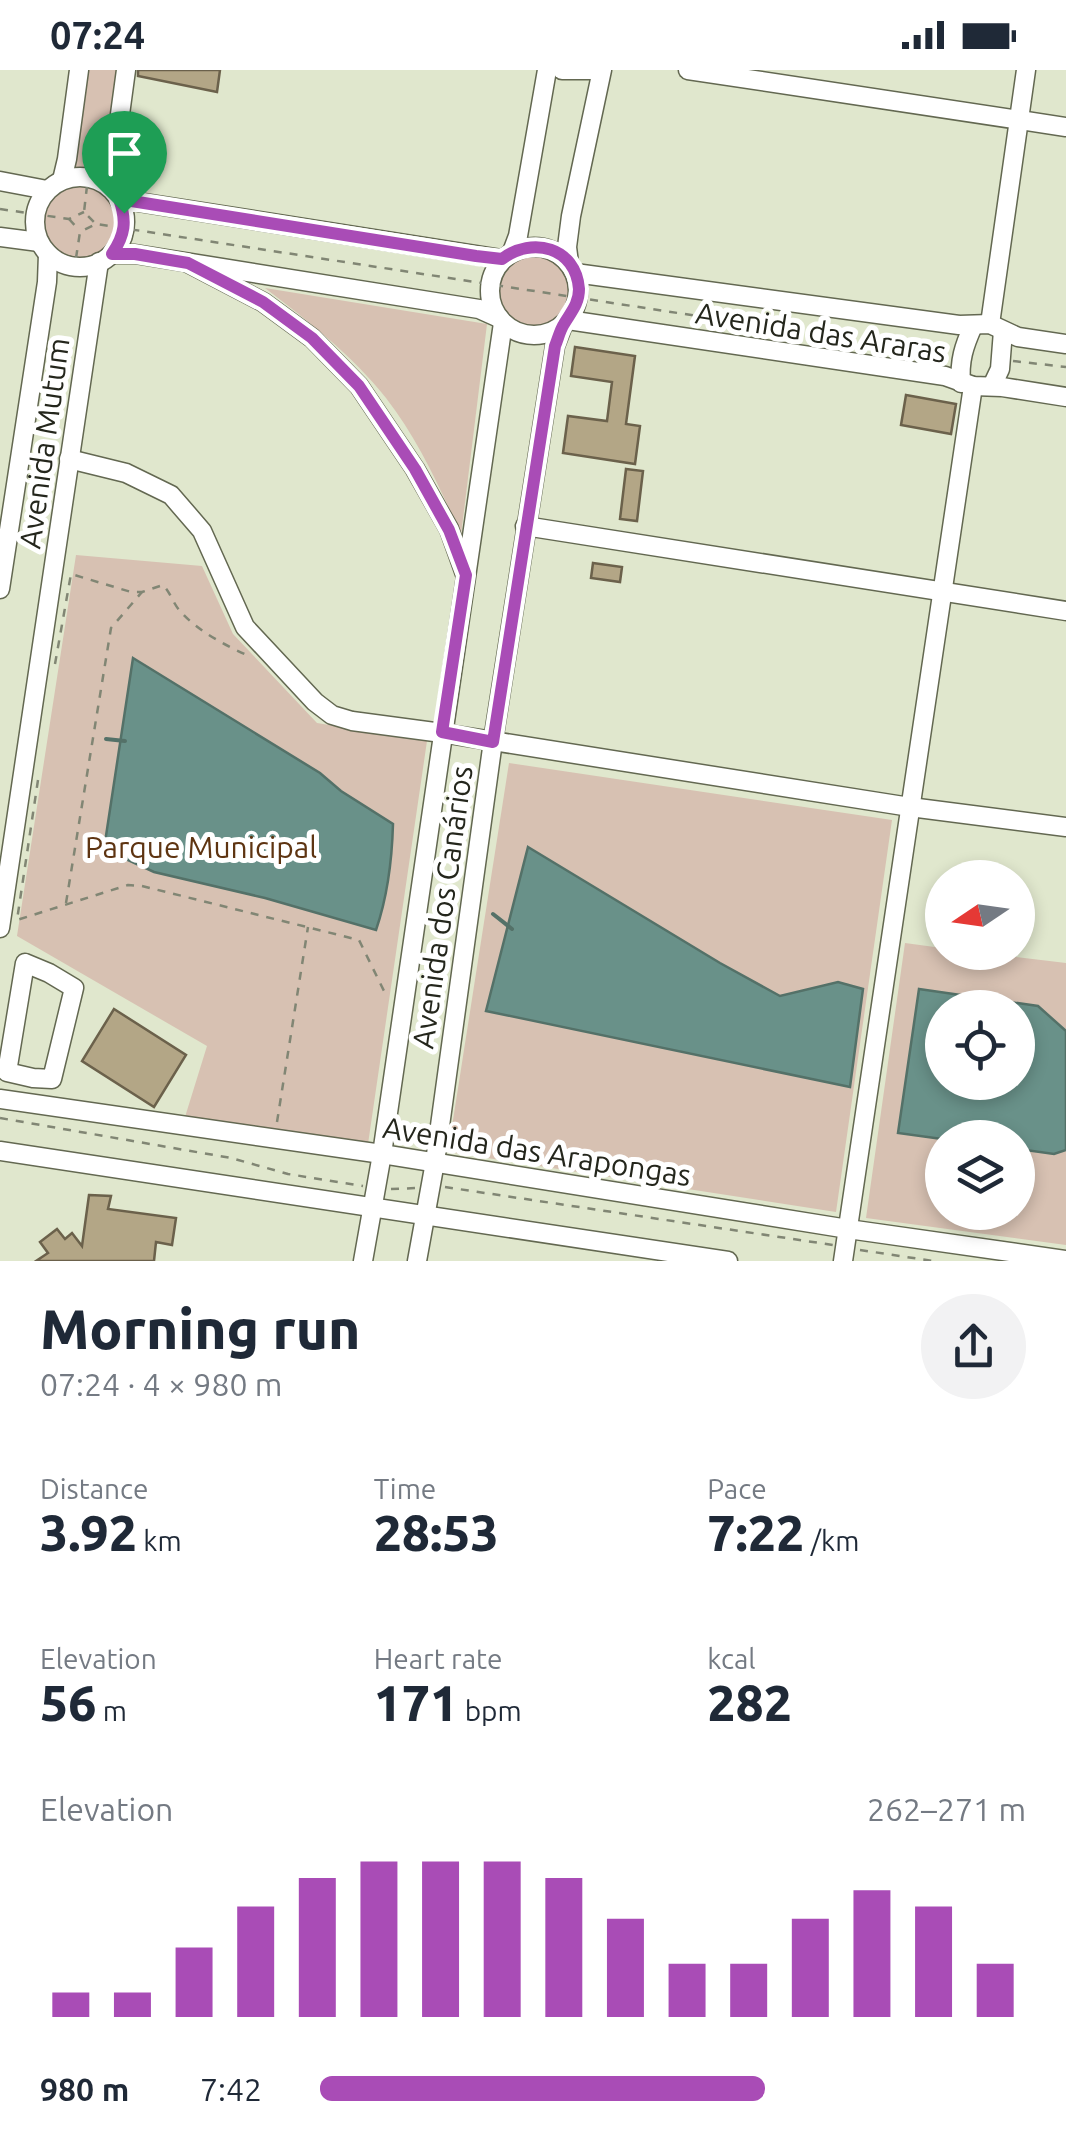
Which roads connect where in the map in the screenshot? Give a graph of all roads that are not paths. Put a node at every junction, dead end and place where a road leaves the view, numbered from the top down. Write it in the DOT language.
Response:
graph roads {
  1 [pos="79,70"];
  2 [pos="126,70"];
  3 [pos="547,70"];
  4 [pos="562,70"];
  5 [pos="591,70"];
  6 [pos="602,70"];
  7 [pos="688,70"];
  8 [pos="1026,70"];
  9 [pos="1018,120"];
  10 [pos="1066,128"];
  11 [pos="0,181"];
  12 [pos="54,185"];
  13 [pos="114,194"];
  14 [pos="0,237"];
  15 [pos="44,248"];
  16 [pos="507,256"];
  17 [pos="106,258"];
  18 [pos="188,263"];
  19 [pos="572,268"];
  20 [pos="501,321"];
  21 [pos="566,323"];
  22 [pos="989,327"];
  23 [pos="1066,344"];
  24 [pos="975,385"];
  25 [pos="1066,397"];
  26 [pos="0,449"];
  27 [pos="22,449"];
  28 [pos="69,458"];
  29 [pos="526,526"];
  30 [pos="466,575"];
  31 [pos="0,589"];
  32 [pos="942,592"];
  33 [pos="1066,611"];
  34 [pos="442,732"];
  35 [pos="493,742"];
  36 [pos="910,807"];
  37 [pos="1066,827"];
  38 [pos="0,928"];
  39 [pos="9,1002"];
  40 [pos="0,1099"];
  41 [pos="0,1151"];
  42 [pos="382,1154"];
  43 [pos="435,1162"];
  44 [pos="374,1197"];
  45 [pos="424,1214"];
  46 [pos="845,1246"];
  47 [pos="1066,1260"];
  48 [pos="363,1261"];
  49 [pos="417,1261"];
  50 [pos="728,1261"];
  1 -- 12 [label="street"];
  2 -- 13 [label="street"];
  3 -- 16 [label="street"];
  4 -- 5 [label="street"];
  6 -- 19 [label="street"];
  7 -- 9 [label="street"];
  8 -- 9 [label="street"];
  9 -- 10 [label="street"];
  9 -- 22 [label="street"];
  11 -- 12 [label="street"];
  12 -- 13 [label="street"];
  12 -- 15 [label="street, Avenida Mutum"];
  13 -- 16 [label="street"];
  13 -- 17 [label="street, Avenida Mutum"];
  14 -- 15 [label="street"];
  15 -- 17 [label="street"];
  15 -- 27 [label="street, Avenida Mutum"];
  16 -- 19 [label="street, Avenida das Araras"];
  16 -- 20 [label="street"];
  17 -- 18 [label="street"];
  17 -- 28 [label="street, Avenida Mutum"];
  18 -- 20 [label="street"];
  18 -- 30 [label="street"];
  19 -- 21 [label="street, Avenida dos Canários"];
  19 -- 22 [label="street, Avenida das Araras"];
  20 -- 21 [label="street, Avenida das Araras"];
  20 -- 30 [label="street, Avenida dos Canários"];
  21 -- 24 [label="street, Avenida das Araras"];
  21 -- 29 [label="street, Avenida dos Canários"];
  22 -- 23 [label="street, Avenida das Araras"];
  22 -- 24 [label="street"];
  22 -- 24 [label="street"];
  24 -- 25 [label="street, Avenida das Araras"];
  24 -- 32 [label="street"];
  26 -- 27 [label="street"];
  27 -- 31 [label="street, Avenida Mutum"];
  28 -- 34 [label="street"];
  28 -- 38 [label="street, Avenida Mutum"];
  29 -- 32 [label="street"];
  29 -- 35 [label="street, Avenida dos Canários"];
  30 -- 34 [label="street, Avenida dos Canários"];
  32 -- 33 [label="street"];
  32 -- 36 [label="street"];
  34 -- 35 [label="street"];
  34 -- 42 [label="street, Avenida dos Canários"];
  35 -- 36 [label="street"];
  35 -- 43 [label="street, Avenida dos Canários"];
  36 -- 37 [label="street"];
  36 -- 46 [label="street"];
  39 -- 39 [label="street"];
  40 -- 42 [label="street, Avenida das Arapongas"];
  41 -- 44 [label="street"];
  42 -- 43 [label="street, Avenida das Arapongas"];
  42 -- 44 [label="street, Avenida dos Canários"];
  43 -- 45 [label="street, Avenida dos Canários"];
  43 -- 46 [label="street, Avenida das Arapongas"];
  44 -- 45 [label="street"];
  44 -- 48 [label="street, Avenida dos Canários"];
  45 -- 49 [label="street, Avenida dos Canários"];
  45 -- 50 [label="street"];
  46 -- 47 [label="street, Avenida das Arapongas"];
}
